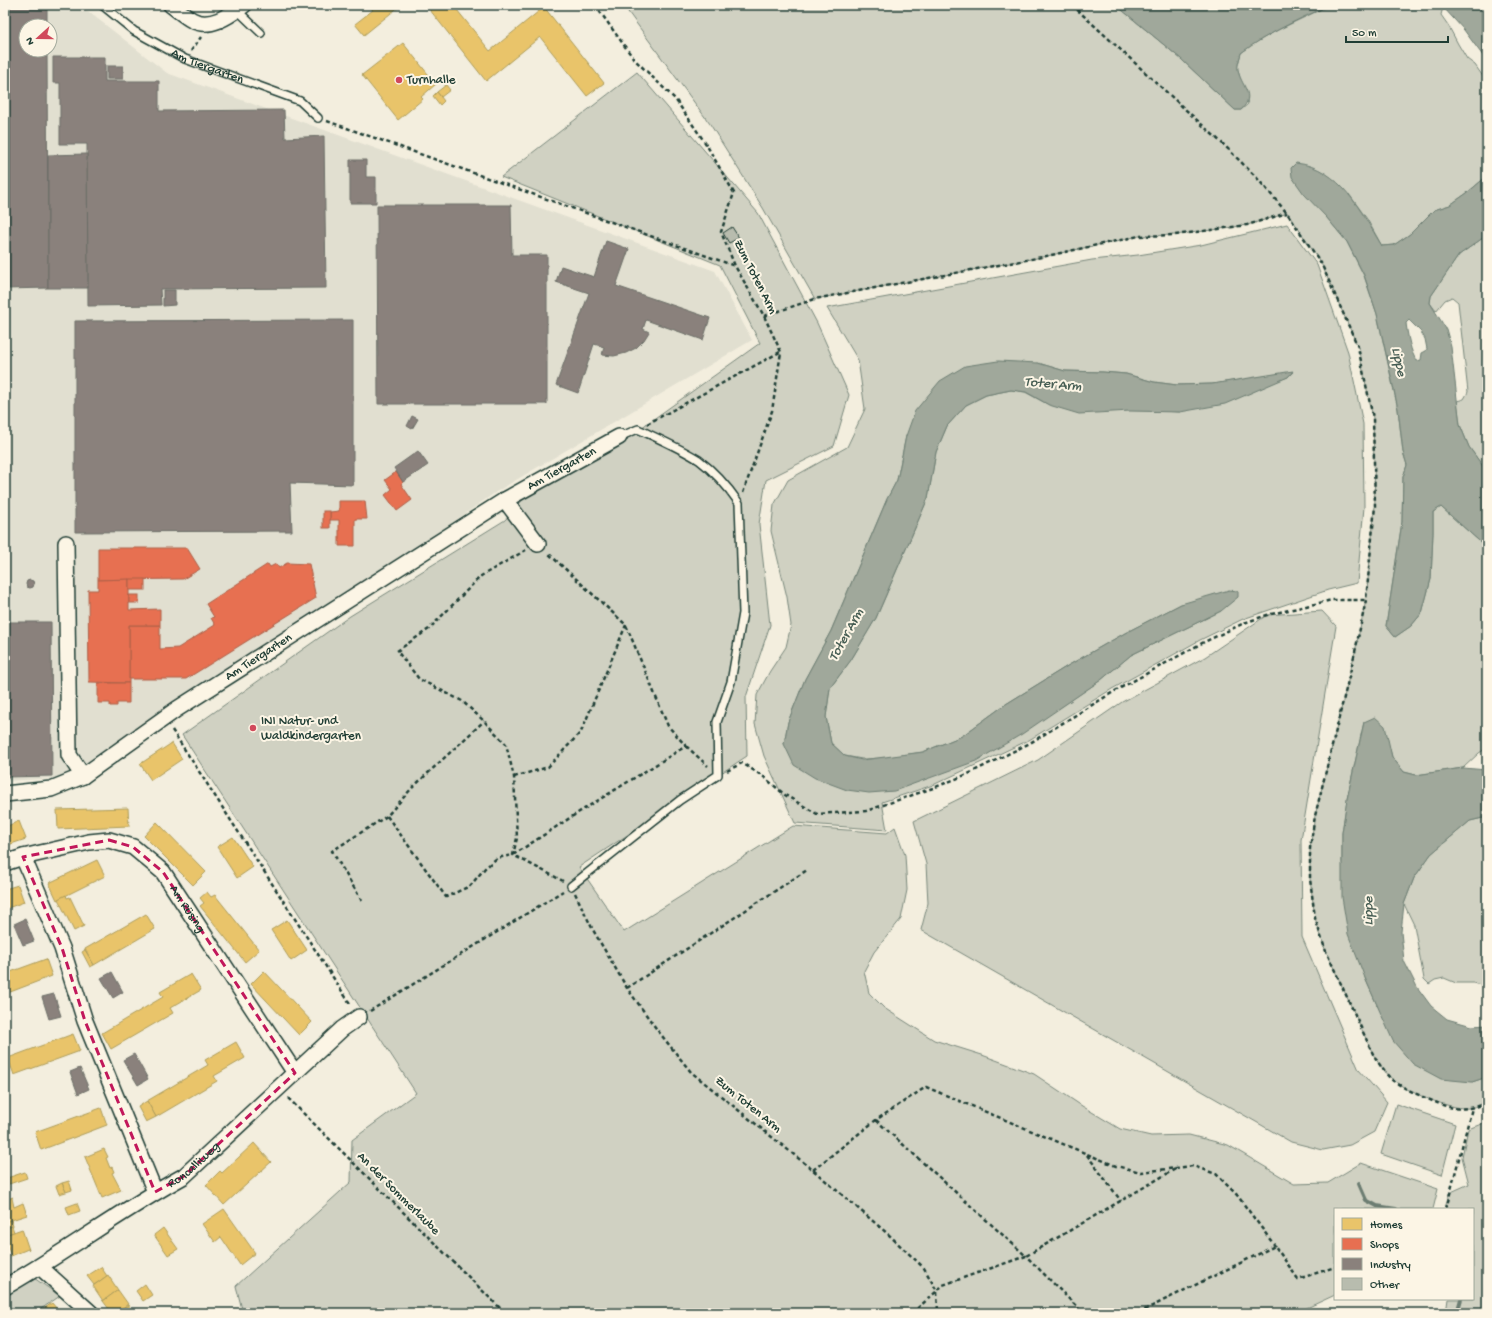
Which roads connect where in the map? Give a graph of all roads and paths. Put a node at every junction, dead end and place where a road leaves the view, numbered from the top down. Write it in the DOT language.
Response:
graph roads {
  1 [pos="102,5"];
  2 [pos="171,5"];
  3 [pos="595,5"];
  4 [pos="1072,5"];
  5 [pos="241,7"];
  6 [pos="210,24"];
  7 [pos="261,33"];
  8 [pos="185,60"];
  9 [pos="318,118"];
  10 [pos="1287,213"];
  11 [pos="735,266"];
  12 [pos="764,316"];
  13 [pos="781,352"];
  14 [pos="638,429"];
  15 [pos="619,437"];
  16 [pos="505,500"];
  17 [pos="739,503"];
  18 [pos="66,543"];
  19 [pos="538,544"];
  20 [pos="1366,600"];
  21 [pos="626,625"];
  22 [pos="164,717"];
  23 [pos="484,721"];
  24 [pos="686,746"];
  25 [pos="718,775"];
  26 [pos="83,776"];
  27 [pos="514,777"];
  28 [pos="5,794"];
  29 [pos="386,816"];
  30 [pos="513,855"];
  31 [pos="23,857"];
  32 [pos="5,863"];
  33 [pos="807,870"];
  34 [pos="571,886"];
  35 [pos="362,901"];
  36 [pos="627,988"];
  37 [pos="359,1018"];
  38 [pos="295,1073"];
  39 [pos="278,1089"];
  40 [pos="1487,1103"];
  41 [pos="1472,1108"];
  42 [pos="876,1120"];
  43 [pos="1086,1154"];
  44 [pos="1179,1167"];
  45 [pos="813,1170"];
  46 [pos="155,1192"];
  47 [pos="1121,1201"];
  48 [pos="1446,1208"];
  49 [pos="1275,1246"];
  50 [pos="1026,1256"];
  51 [pos="40,1267"];
  52 [pos="1334,1267"];
  53 [pos="6,1284"];
  54 [pos="937,1291"];
  55 [pos="91,1313"];
  56 [pos="505,1313"];
  57 [pos="912,1313"];
  58 [pos="938,1313"];
  59 [pos="1083,1313"];
  60 [pos="1138,1313"];
  1 -- 8 [label="lane, Am Tiergarten"];
  2 -- 6 [label="street"];
  3 -- 11 [label="path, Zum Toten Arm"];
  4 -- 10 [label="path"];
  5 -- 6 [label="street"];
  5 -- 7 [label="lane"];
  6 -- 8 [label="path"];
  8 -- 9 [label="lane, Am Tiergarten"];
  9 -- 11 [label="path"];
  10 -- 12 [label="path"];
  10 -- 20 [label="path"];
  11 -- 12 [label="path, Zum Toten Arm"];
  12 -- 13 [label="path, Zum Toten Arm"];
  13 -- 14 [label="path"];
  13 -- 17 [label="path"];
  14 -- 15 [label="lane"];
  14 -- 17 [label="lane"];
  15 -- 16 [label="street, Am Tiergarten"];
  16 -- 19 [label="street"];
  16 -- 22 [label="street, Am Tiergarten"];
  17 -- 25 [label="lane"];
  18 -- 26 [label="street"];
  19 -- 21 [label="path"];
  19 -- 23 [label="path"];
  20 -- 25 [label="path"];
  20 -- 41 [label="path"];
  21 -- 24 [label="path"];
  21 -- 27 [label="path"];
  22 -- 26 [label="street, Am Tiergarten"];
  22 -- 37 [label="path"];
  23 -- 27 [label="path"];
  23 -- 29 [label="path"];
  24 -- 25 [label="path"];
  24 -- 30 [label="path"];
  25 -- 34 [label="lane"];
  26 -- 28 [label="street, Am Tiergarten"];
  27 -- 30 [label="path"];
  29 -- 30 [label="path"];
  29 -- 35 [label="path"];
  30 -- 34 [label="path"];
  31 -- 32 [label="street, Am Rüsing"];
  31 -- 38 [label="street, Am Rüsing"];
  31 -- 46 [label="street"];
  33 -- 36 [label="path"];
  34 -- 36 [label="path, Zum Toten Arm"];
  34 -- 37 [label="path"];
  36 -- 45 [label="path, Zum Toten Arm"];
  37 -- 38 [label="street, Roncalliweg"];
  38 -- 39 [label="street, Roncalliweg"];
  39 -- 46 [label="street, Roncalliweg"];
  39 -- 56 [label="path, An der Sommerlaube"];
  40 -- 41 [label="path"];
  41 -- 48 [label="path"];
  42 -- 43 [label="path"];
  42 -- 45 [label="path"];
  42 -- 50 [label="path"];
  43 -- 44 [label="path"];
  43 -- 47 [label="path"];
  44 -- 47 [label="path"];
  44 -- 49 [label="path"];
  45 -- 54 [label="path, Zum Toten Arm"];
  46 -- 51 [label="street, Roncalliweg"];
  47 -- 50 [label="path"];
  49 -- 52 [label="path"];
  49 -- 60 [label="path"];
  50 -- 54 [label="path"];
  50 -- 59 [label="path"];
  51 -- 53 [label="street, Roncalliweg"];
  51 -- 55 [label="street"];
  54 -- 57 [label="path"];
  54 -- 58 [label="path, Zum Toten Arm"];
}
